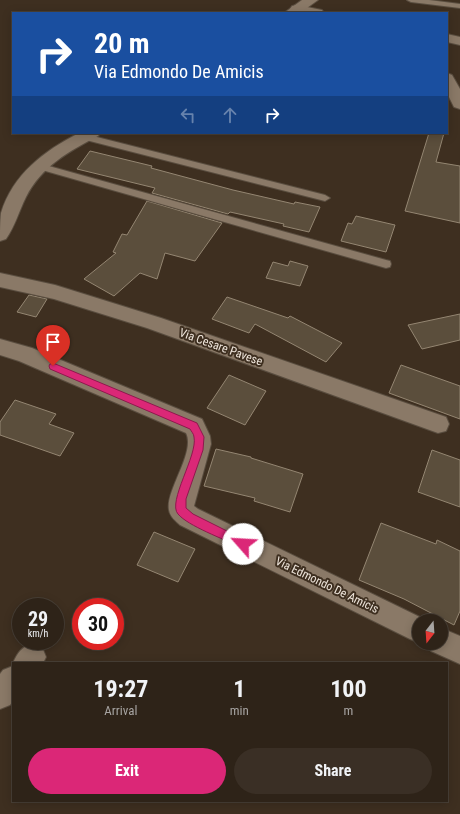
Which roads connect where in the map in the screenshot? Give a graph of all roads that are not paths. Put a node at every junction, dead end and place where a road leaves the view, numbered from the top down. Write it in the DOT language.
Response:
graph roads {
  1 [pos="312,0"];
  2 [pos="411,0"];
  3 [pos="460,6"];
  4 [pos="294,11"];
  5 [pos="306,12"];
  6 [pos="448,38"];
  7 [pos="460,41"];
  8 [pos="448,77"];
  9 [pos="448,79"];
  10 [pos="460,80"];
  11 [pos="460,104"];
  12 [pos="89,135"];
  13 [pos="38,166"];
  14 [pos="325,198"];
  15 [pos="0,235"];
  16 [pos="386,264"];
  17 [pos="0,280"];
  18 [pos="0,347"];
  19 [pos="438,424"];
  20 [pos="412,627"];
  21 [pos="448,644"];
  22 [pos="460,650"];
  23 [pos="12,681"];
  24 [pos="0,695"];
  1 -- 4 [label="street"];
  2 -- 3 [label="lane"];
  4 -- 5 [label="street"];
  6 -- 7 [label="street"];
  8 -- 10 [label="street"];
  9 -- 11 [label="street"];
  12 -- 13 [label="street"];
  12 -- 14 [label="lane"];
  13 -- 15 [label="street"];
  13 -- 16 [label="lane"];
  17 -- 19 [label="street, Via Cesare Pavese"];
  18 -- 20 [label="street, Via Edmondo De Amicis"];
  21 -- 22 [label="street"];
  23 -- 24 [label="street"];
}
